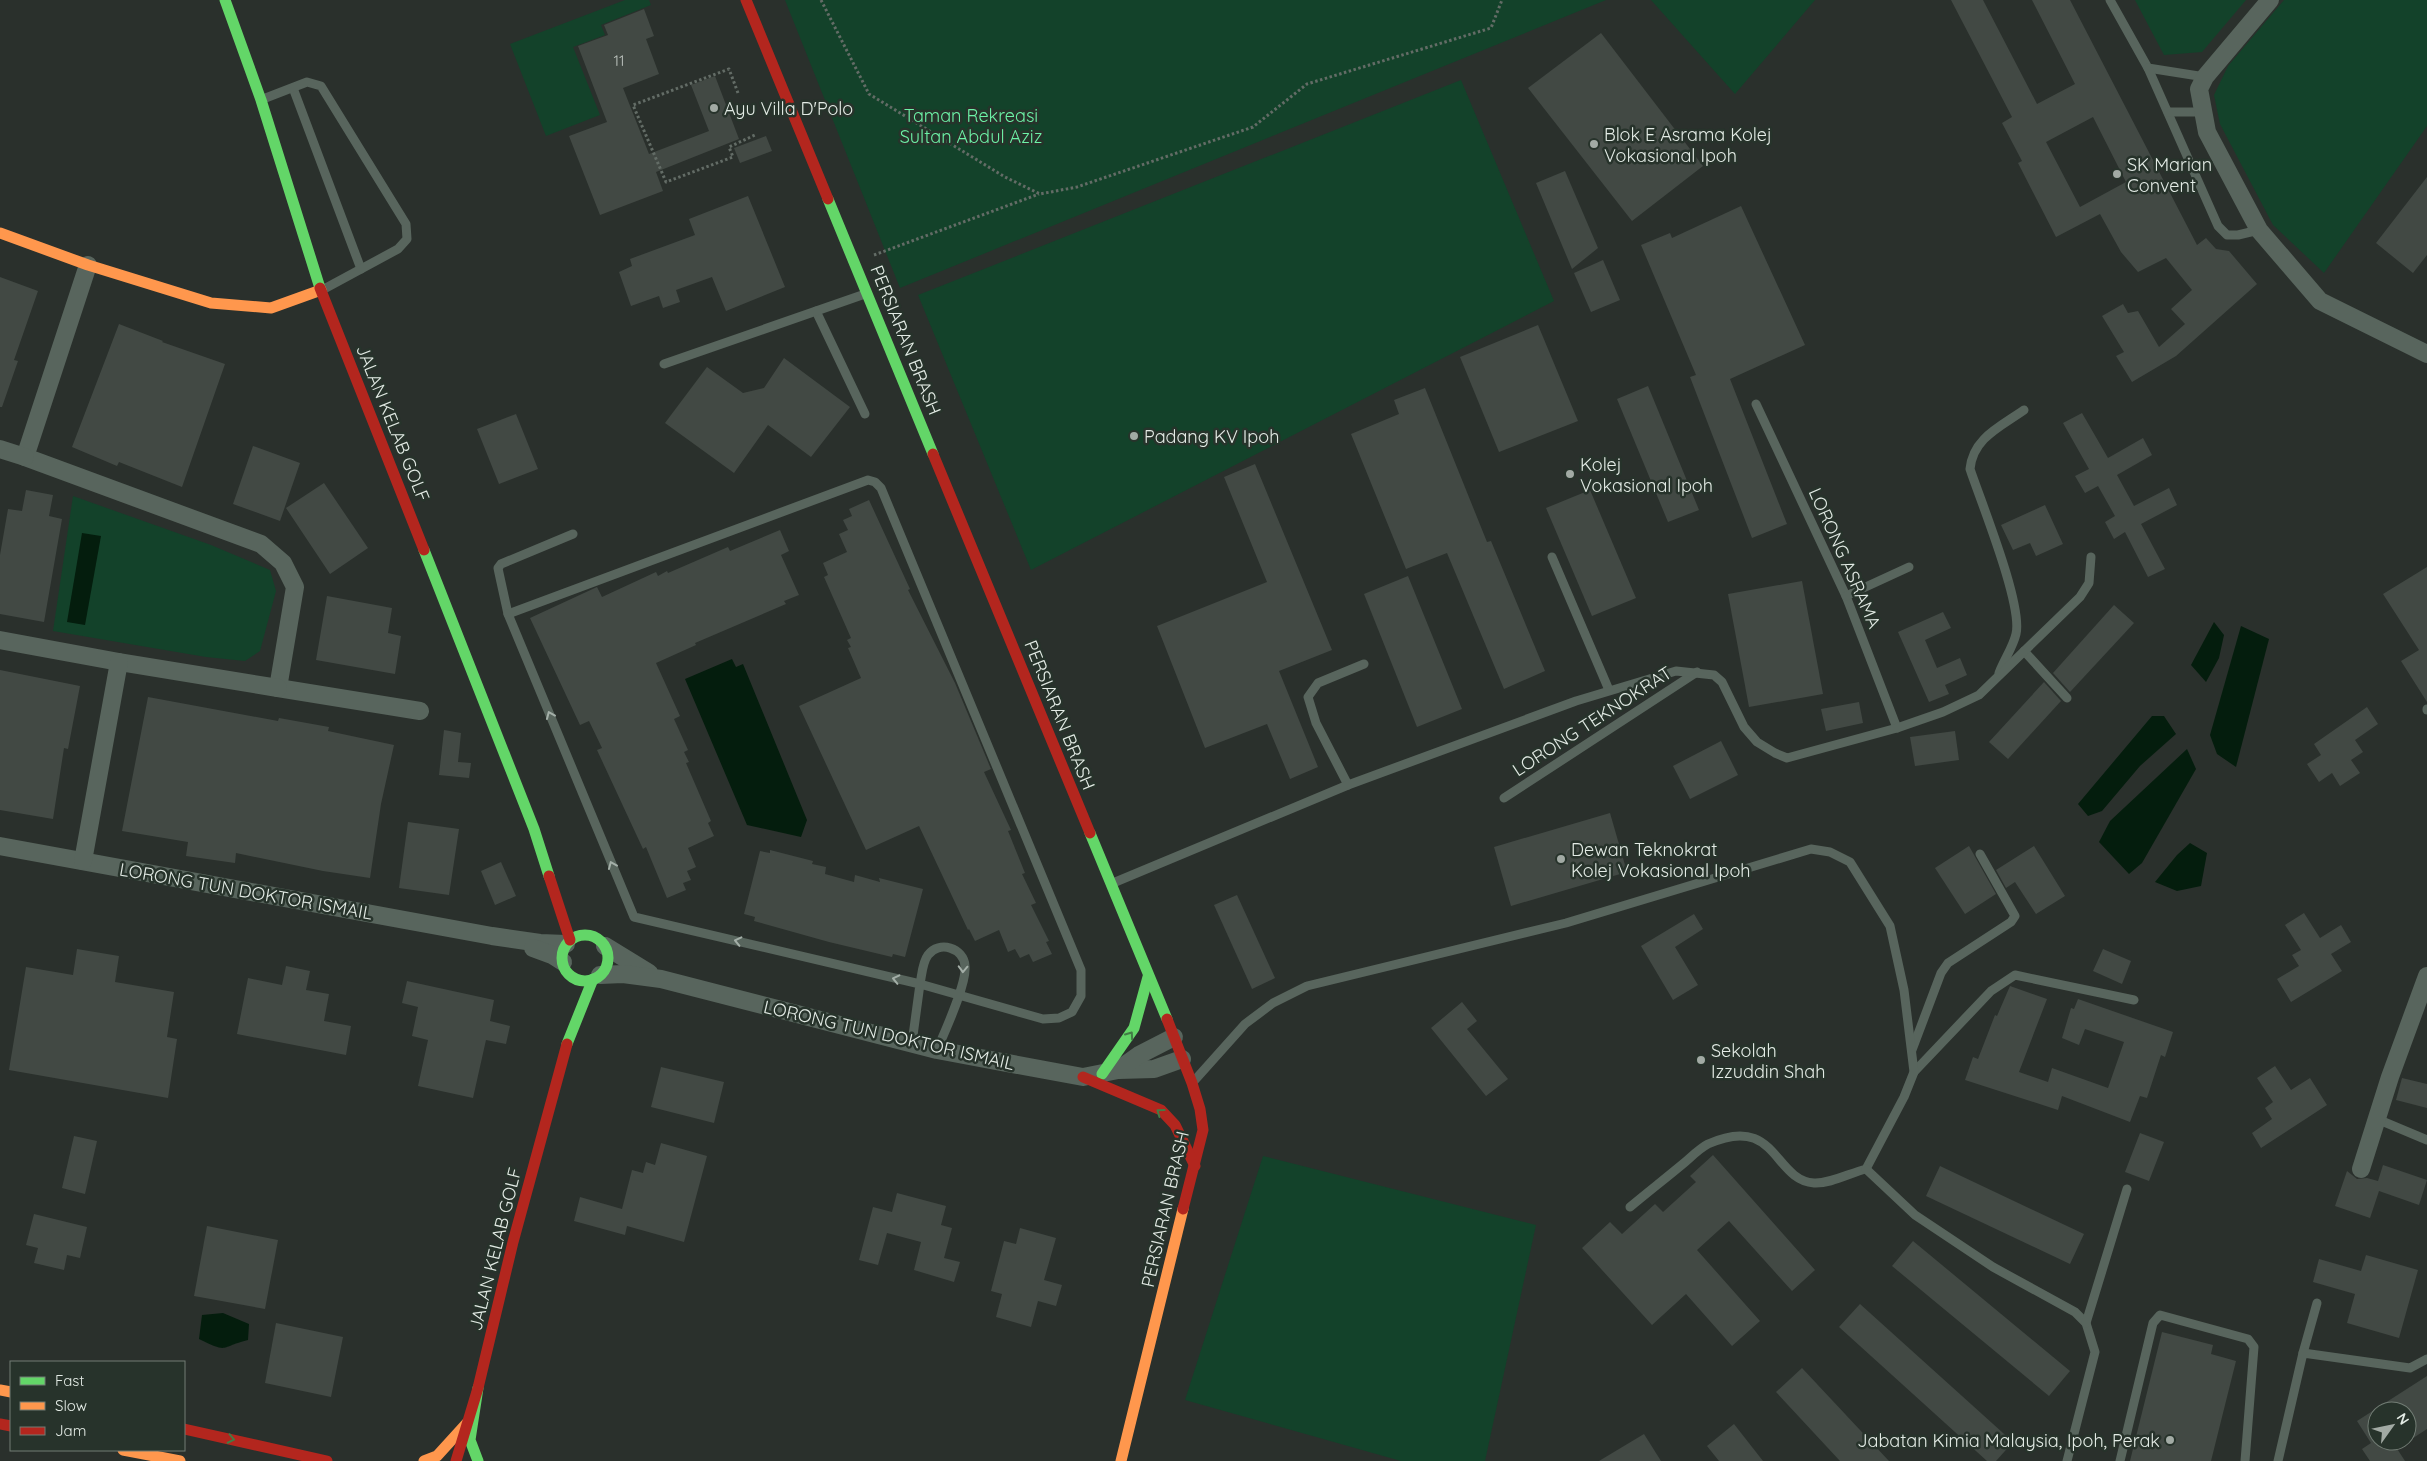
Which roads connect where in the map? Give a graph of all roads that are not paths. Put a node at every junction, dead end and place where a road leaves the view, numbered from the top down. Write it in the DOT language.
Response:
graph roads {
  1 [pos="225,0"];
  2 [pos="746,0"];
  3 [pos="2110,0"];
  4 [pos="2270,0"];
  5 [pos="2148,68"];
  6 [pos="2205,77"];
  7 [pos="293,88"];
  8 [pos="260,100"];
  9 [pos="2168,112"];
  10 [pos="2203,112"];
  11 [pos="2259,230"];
  12 [pos="0,233"];
  13 [pos="88,265"];
  14 [pos="361,269"];
  15 [pos="321,290"];
  16 [pos="867,293"];
  17 [pos="816,311"];
  18 [pos="2427,354"];
  19 [pos="664,364"];
  20 [pos="1756,404"];
  21 [pos="2024,410"];
  22 [pos="865,414"];
  23 [pos="0,449"];
  24 [pos="25,457"];
  25 [pos="573,534"];
  26 [pos="1552,557"];
  27 [pos="2091,557"];
  28 [pos="1909,567"];
  29 [pos="1846,596"];
  30 [pos="508,614"];
  31 [pos="0,640"];
  32 [pos="2024,651"];
  33 [pos="119,662"];
  34 [pos="1364,664"];
  35 [pos="1698,672"];
  36 [pos="1997,678"];
  37 [pos="278,688"];
  38 [pos="1610,690"];
  39 [pos="2066,698"];
  40 [pos="420,712"];
  41 [pos="1897,728"];
  42 [pos="1348,785"];
  43 [pos="1504,798"];
  44 [pos="0,846"];
  45 [pos="543,854"];
  46 [pos="1980,854"];
  47 [pos="83,861"];
  48 [pos="1110,884"];
  49 [pos="568,899"];
  50 [pos="583,923"];
  51 [pos="492,936"];
  52 [pos="599,941"];
  53 [pos="568,942"];
  54 [pos="566,968"];
  55 [pos="2427,976"];
  56 [pos="596,977"];
  57 [pos="1148,977"];
  58 [pos="661,979"];
  59 [pos="920,984"];
  60 [pos="571,989"];
  61 [pos="958,996"];
  62 [pos="2134,1000"];
  63 [pos="570,1003"];
  64 [pos="1174,1038"];
  65 [pos="912,1043"];
  66 [pos="566,1045"];
  67 [pos="938,1050"];
  68 [pos="1911,1052"];
  69 [pos="1182,1059"];
  70 [pos="1110,1072"];
  71 [pos="1914,1072"];
  72 [pos="1083,1077"];
  73 [pos="1192,1083"];
  74 [pos="2377,1119"];
  75 [pos="2427,1140"];
  76 [pos="1195,1166"];
  77 [pos="1866,1169"];
  78 [pos="2361,1170"];
  79 [pos="2127,1190"];
  80 [pos="1630,1207"];
  81 [pos="2317,1303"];
  82 [pos="2086,1323"];
  83 [pos="2303,1353"];
  84 [pos="2427,1359"];
  85 [pos="478,1388"];
  86 [pos="467,1423"];
  87 [pos="185,1429"];
  88 [pos="128,1451"];
  89 [pos="180,1461"];
  90 [pos="327,1461"];
  91 [pos="424,1461"];
  92 [pos="456,1461"];
  93 [pos="478,1461"];
  94 [pos="1121,1461"];
  95 [pos="2067,1461"];
  96 [pos="2120,1461"];
  97 [pos="2245,1461"];
  98 [pos="2278,1461"];
  1 -- 8 [label="street, JALAN KELAB GOLF"];
  2 -- 16 [label="street, PERSIARAN BRASH"];
  3 -- 5 [label="lane"];
  4 -- 6 [label="street"];
  5 -- 6 [label="lane"];
  5 -- 9 [label="lane"];
  6 -- 10 [label="street"];
  7 -- 8 [label="lane"];
  7 -- 14 [label="lane"];
  7 -- 14 [label="lane"];
  8 -- 15 [label="street, JALAN KELAB GOLF"];
  9 -- 10 [label="lane"];
  9 -- 11 [label="lane"];
  10 -- 11 [label="street"];
  11 -- 18 [label="street"];
  12 -- 13 [label="street"];
  13 -- 15 [label="street"];
  13 -- 24 [label="street"];
  14 -- 15 [label="lane"];
  15 -- 45 [label="street, JALAN KELAB GOLF"];
  16 -- 17 [label="lane"];
  16 -- 48 [label="street, PERSIARAN BRASH"];
  17 -- 19 [label="lane"];
  17 -- 22 [label="lane"];
  20 -- 29 [label="lane, LORONG ASRAMA"];
  21 -- 36 [label="lane"];
  23 -- 24 [label="street"];
  24 -- 37 [label="street"];
  25 -- 30 [label="lane"];
  26 -- 38 [label="lane"];
  27 -- 32 [label="lane"];
  28 -- 29 [label="lane"];
  29 -- 41 [label="lane, LORONG ASRAMA"];
  59 -- 30 [label="lane, one-way"];
  30 -- 61 [label="lane"];
  31 -- 33 [label="street"];
  32 -- 36 [label="lane"];
  32 -- 39 [label="lane"];
  33 -- 37 [label="street"];
  33 -- 47 [label="street"];
  34 -- 42 [label="lane"];
  35 -- 38 [label="lane"];
  35 -- 41 [label="lane"];
  35 -- 43 [label="lane, LORONG TEKNOKRAT"];
  36 -- 41 [label="lane"];
  37 -- 40 [label="street"];
  38 -- 42 [label="lane"];
  42 -- 48 [label="lane"];
  44 -- 47 [label="street, LORONG TUN DOKTOR ISMAIL"];
  45 -- 49 [label="street, JALAN KELAB GOLF"];
  45 -- 53 [label="street, JALAN KELAB GOLF"];
  46 -- 68 [label="lane"];
  47 -- 51 [label="street, LORONG TUN DOKTOR ISMAIL"];
  48 -- 57 [label="street, PERSIARAN BRASH"];
  50 -- 52 [label="street"];
  51 -- 53 [label="street, LORONG TUN DOKTOR ISMAIL"];
  51 -- 54 [label="street, LORONG TUN DOKTOR ISMAIL"];
  52 -- 53 [label="street"];
  52 -- 56 [label="street"];
  52 -- 58 [label="street, LORONG TUN DOKTOR ISMAIL"];
  53 -- 54 [label="street"];
  54 -- 56 [label="street"];
  54 -- 60 [label="street"];
  55 -- 74 [label="street"];
  56 -- 58 [label="street, LORONG TUN DOKTOR ISMAIL"];
  56 -- 66 [label="street, JALAN KELAB GOLF"];
  57 -- 64 [label="street, PERSIARAN BRASH"];
  70 -- 57 [label="street, one-way"];
  58 -- 65 [label="street, LORONG TUN DOKTOR ISMAIL"];
  59 -- 61 [label="lane"];
  59 -- 61 [label="lane, one-way"];
  59 -- 65 [label="lane"];
  61 -- 67 [label="lane"];
  62 -- 71 [label="lane"];
  63 -- 66 [label="street, JALAN KELAB GOLF"];
  64 -- 69 [label="street, PERSIARAN BRASH"];
  64 -- 70 [label="street, LORONG TUN DOKTOR ISMAIL"];
  65 -- 67 [label="street, LORONG TUN DOKTOR ISMAIL"];
  66 -- 85 [label="street, JALAN KELAB GOLF"];
  67 -- 72 [label="street, LORONG TUN DOKTOR ISMAIL"];
  68 -- 71 [label="lane"];
  68 -- 73 [label="lane"];
  69 -- 70 [label="street, LORONG TUN DOKTOR ISMAIL"];
  69 -- 73 [label="street, PERSIARAN BRASH"];
  70 -- 72 [label="street, LORONG TUN DOKTOR ISMAIL"];
  71 -- 77 [label="lane"];
  76 -- 72 [label="street, one-way"];
  73 -- 76 [label="street, PERSIARAN BRASH"];
  74 -- 75 [label="lane"];
  74 -- 78 [label="street"];
  76 -- 94 [label="street, PERSIARAN BRASH"];
  77 -- 80 [label="lane"];
  77 -- 82 [label="lane"];
  79 -- 82 [label="lane"];
  81 -- 83 [label="lane"];
  82 -- 95 [label="lane"];
  83 -- 84 [label="lane"];
  83 -- 98 [label="lane"];
  85 -- 86 [label="street, JALAN KELAB GOLF"];
  85 -- 93 [label="street"];
  86 -- 91 [label="street"];
  86 -- 92 [label="street, JALAN KELAB GOLF"];
  87 -- 90 [label="street, one-way"];
  88 -- 89 [label="street"];
  96 -- 97 [label="lane"];
}
